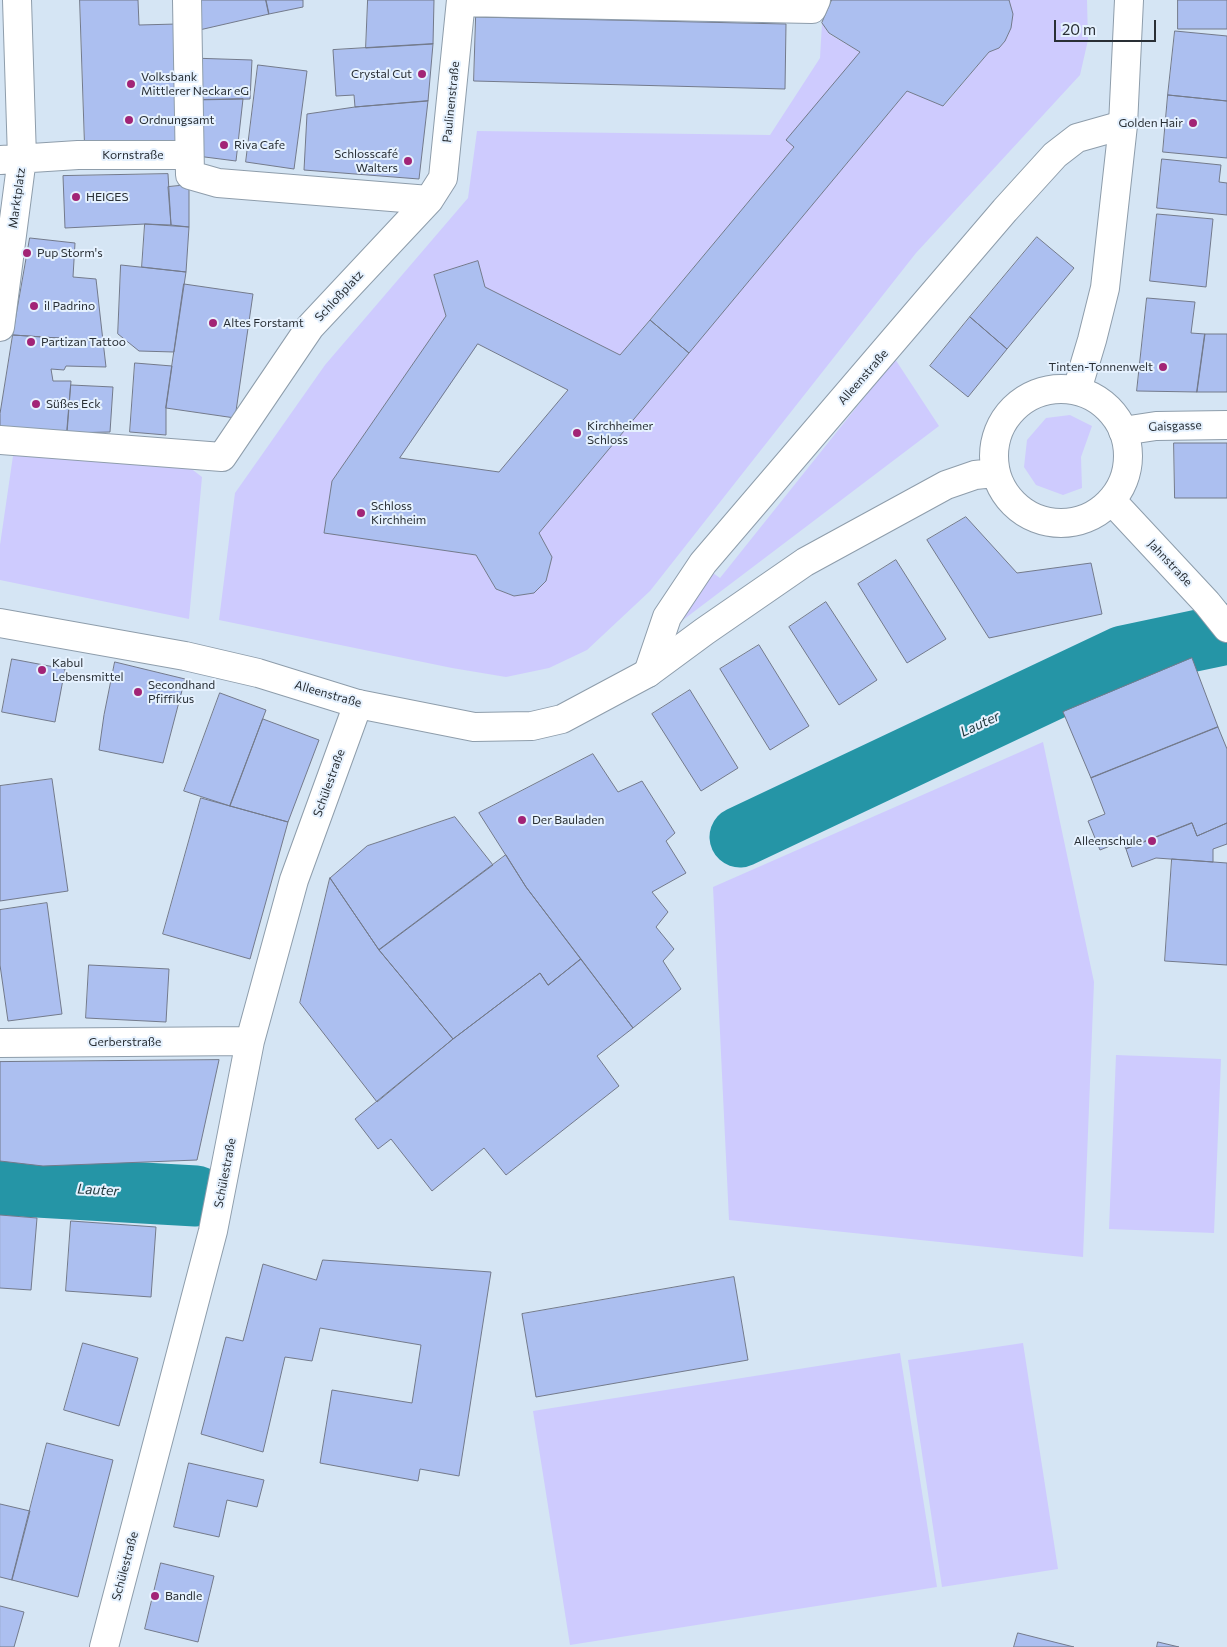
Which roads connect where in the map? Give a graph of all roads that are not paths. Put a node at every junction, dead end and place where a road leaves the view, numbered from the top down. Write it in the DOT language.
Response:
graph roads {
  1 [pos="17,0"];
  2 [pos="187,0"];
  3 [pos="816,0"];
  4 [pos="1129,0"];
  5 [pos="461,1"];
  6 [pos="1123,125"];
  7 [pos="78,155"];
  8 [pos="188,155"];
  9 [pos="11,159"];
  10 [pos="429,200"];
  11 [pos="0,327"];
  12 [pos="1077,390"];
  13 [pos="1227,425"];
  14 [pos="1123,431"];
  15 [pos="0,440"];
  16 [pos="994,473"];
  17 [pos="1112,501"];
  18 [pos="0,623"];
  19 [pos="1227,628"];
  20 [pos="648,673"];
  21 [pos="358,704"];
  22 [pos="250,1041"];
  23 [pos="0,1043"];
  24 [pos="104,1647"];
  1 -- 9 [label="street, Marktplatz"];
  2 -- 8 [label="street"];
  3 -- 5 [label="street"];
  4 -- 6 [label="street"];
  5 -- 10 [label="street, Paulinenstraße"];
  6 -- 12 [label="street"];
  6 -- 20 [label="street, Alleenstraße"];
  7 -- 8 [label="street, Kornstraße"];
  7 -- 9 [label="street, Marktplatz"];
  8 -- 10 [label="street"];
  9 -- 11 [label="street, Marktplatz"];
  10 -- 15 [label="street, Schloßplatz"];
  12 -- 14 [label="street"];
  12 -- 16 [label="street"];
  13 -- 14 [label="street, Gaisgasse"];
  14 -- 17 [label="street"];
  16 -- 17 [label="street"];
  16 -- 20 [label="street, Alleenstraße"];
  17 -- 19 [label="street, Jahnstraße"];
  18 -- 21 [label="street, Alleenstraße"];
  20 -- 21 [label="street, Alleenstraße"];
  21 -- 22 [label="street, Schülestraße"];
  22 -- 23 [label="street, Gerberstraße"];
  22 -- 24 [label="street, Schülestraße"];
}
